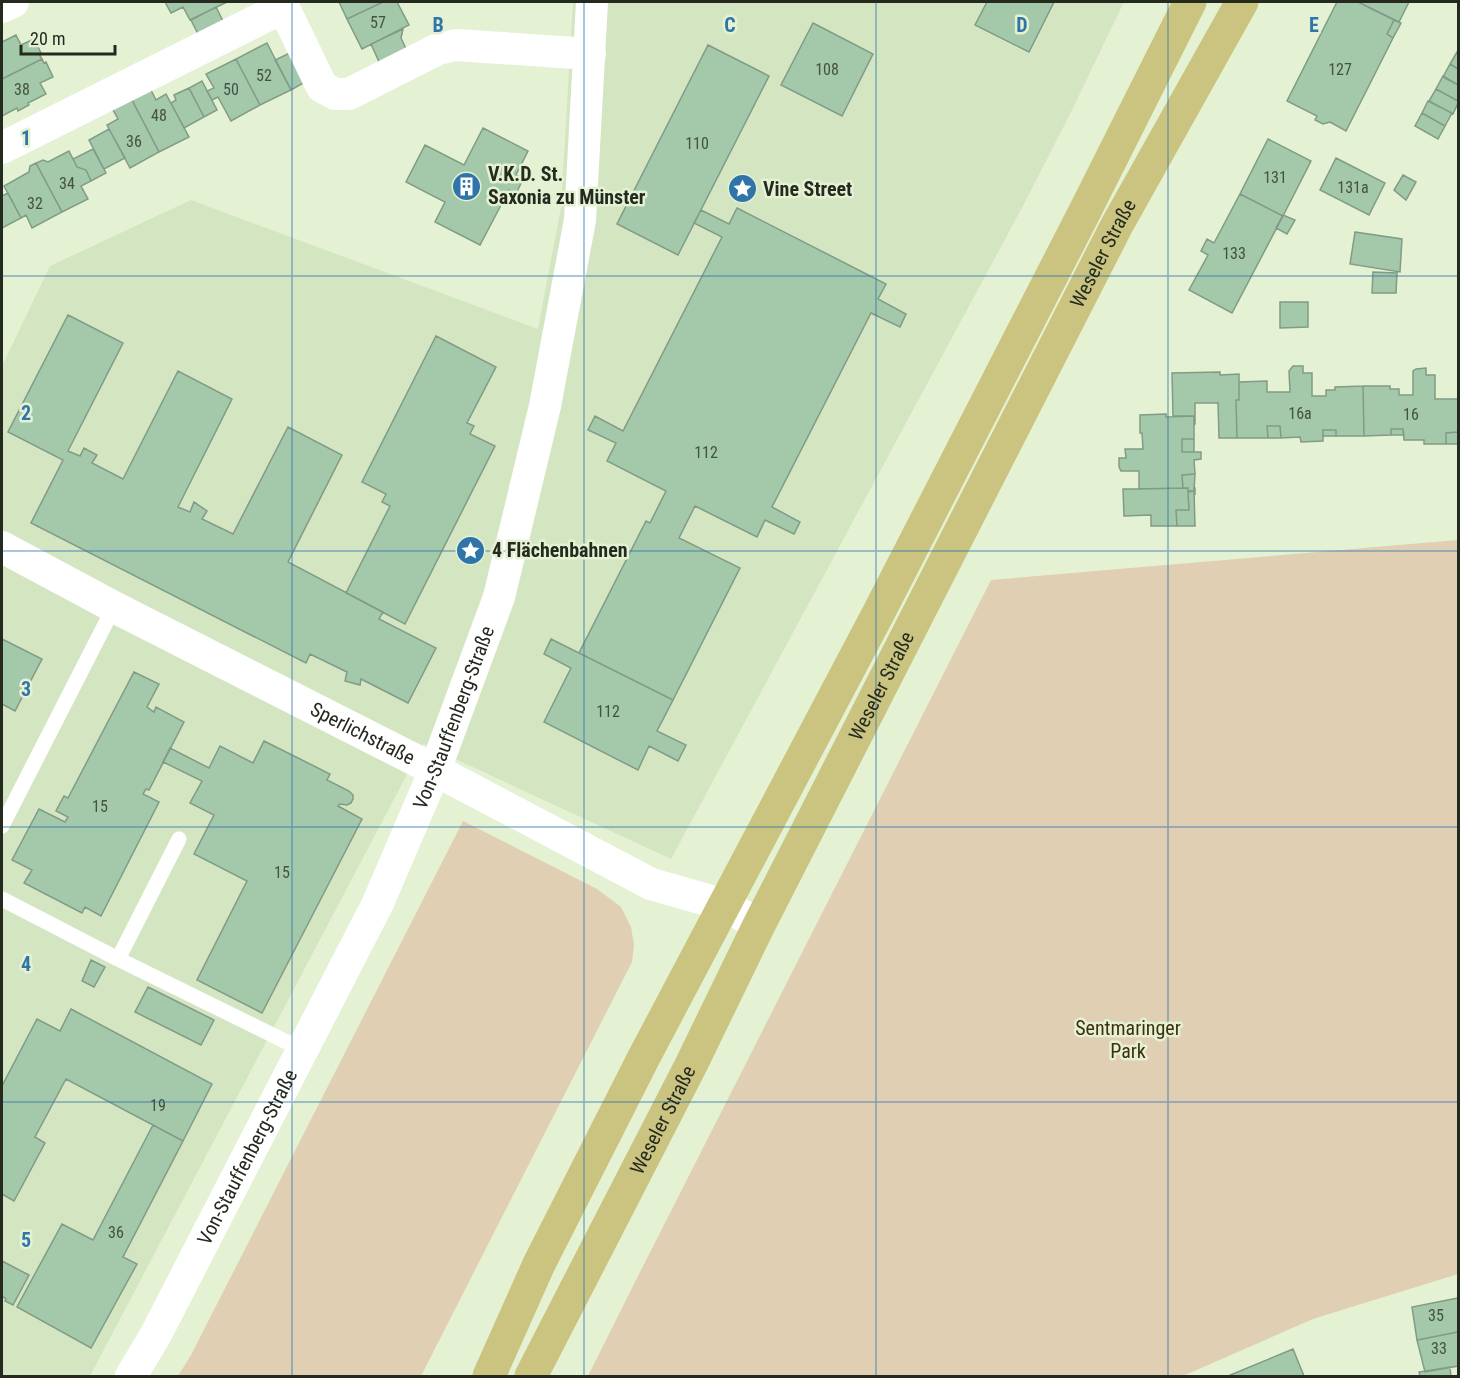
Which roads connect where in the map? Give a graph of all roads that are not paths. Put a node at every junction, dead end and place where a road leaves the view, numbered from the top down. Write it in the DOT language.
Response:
graph roads {
  1 [pos="13,2"];
  2 [pos="592,2"];
  3 [pos="1190,2"];
  4 [pos="1242,2"];
  5 [pos="283,4"];
  6 [pos="2,7"];
  7 [pos="590,54"];
  8 [pos="2,148"];
  9 [pos="2,547"];
  10 [pos="114,607"];
  11 [pos="435,770"];
  12 [pos="2,826"];
  13 [pos="179,839"];
  14 [pos="2,899"];
  15 [pos="725,905"];
  16 [pos="759,925"];
  17 [pos="118,959"];
  18 [pos="303,1050"];
  19 [pos="131,1377"];
  20 [pos="489,1377"];
  21 [pos="531,1377"];
  1 -- 6 [label="street"];
  2 -- 7 [label="street, Von-Stauffenberg-Straße"];
  3 -- 15 [label="main road, Weseler Straße"];
  4 -- 16 [label="main road, Weseler Straße"];
  5 -- 7 [label="street"];
  5 -- 8 [label="street"];
  7 -- 11 [label="street, Von-Stauffenberg-Straße"];
  9 -- 10 [label="street, Sperlichstraße"];
  10 -- 11 [label="street, Sperlichstraße"];
  10 -- 12 [label="lane"];
  11 -- 15 [label="street, Sperlichstraße"];
  11 -- 18 [label="street, Von-Stauffenberg-Straße"];
  13 -- 17 [label="lane"];
  14 -- 17 [label="lane"];
  15 -- 16 [label="street, Sperlichstraße"];
  15 -- 20 [label="main road, Weseler Straße"];
  16 -- 21 [label="main road, Weseler Straße"];
  17 -- 18 [label="lane"];
  18 -- 19 [label="street, Von-Stauffenberg-Straße"];
}
